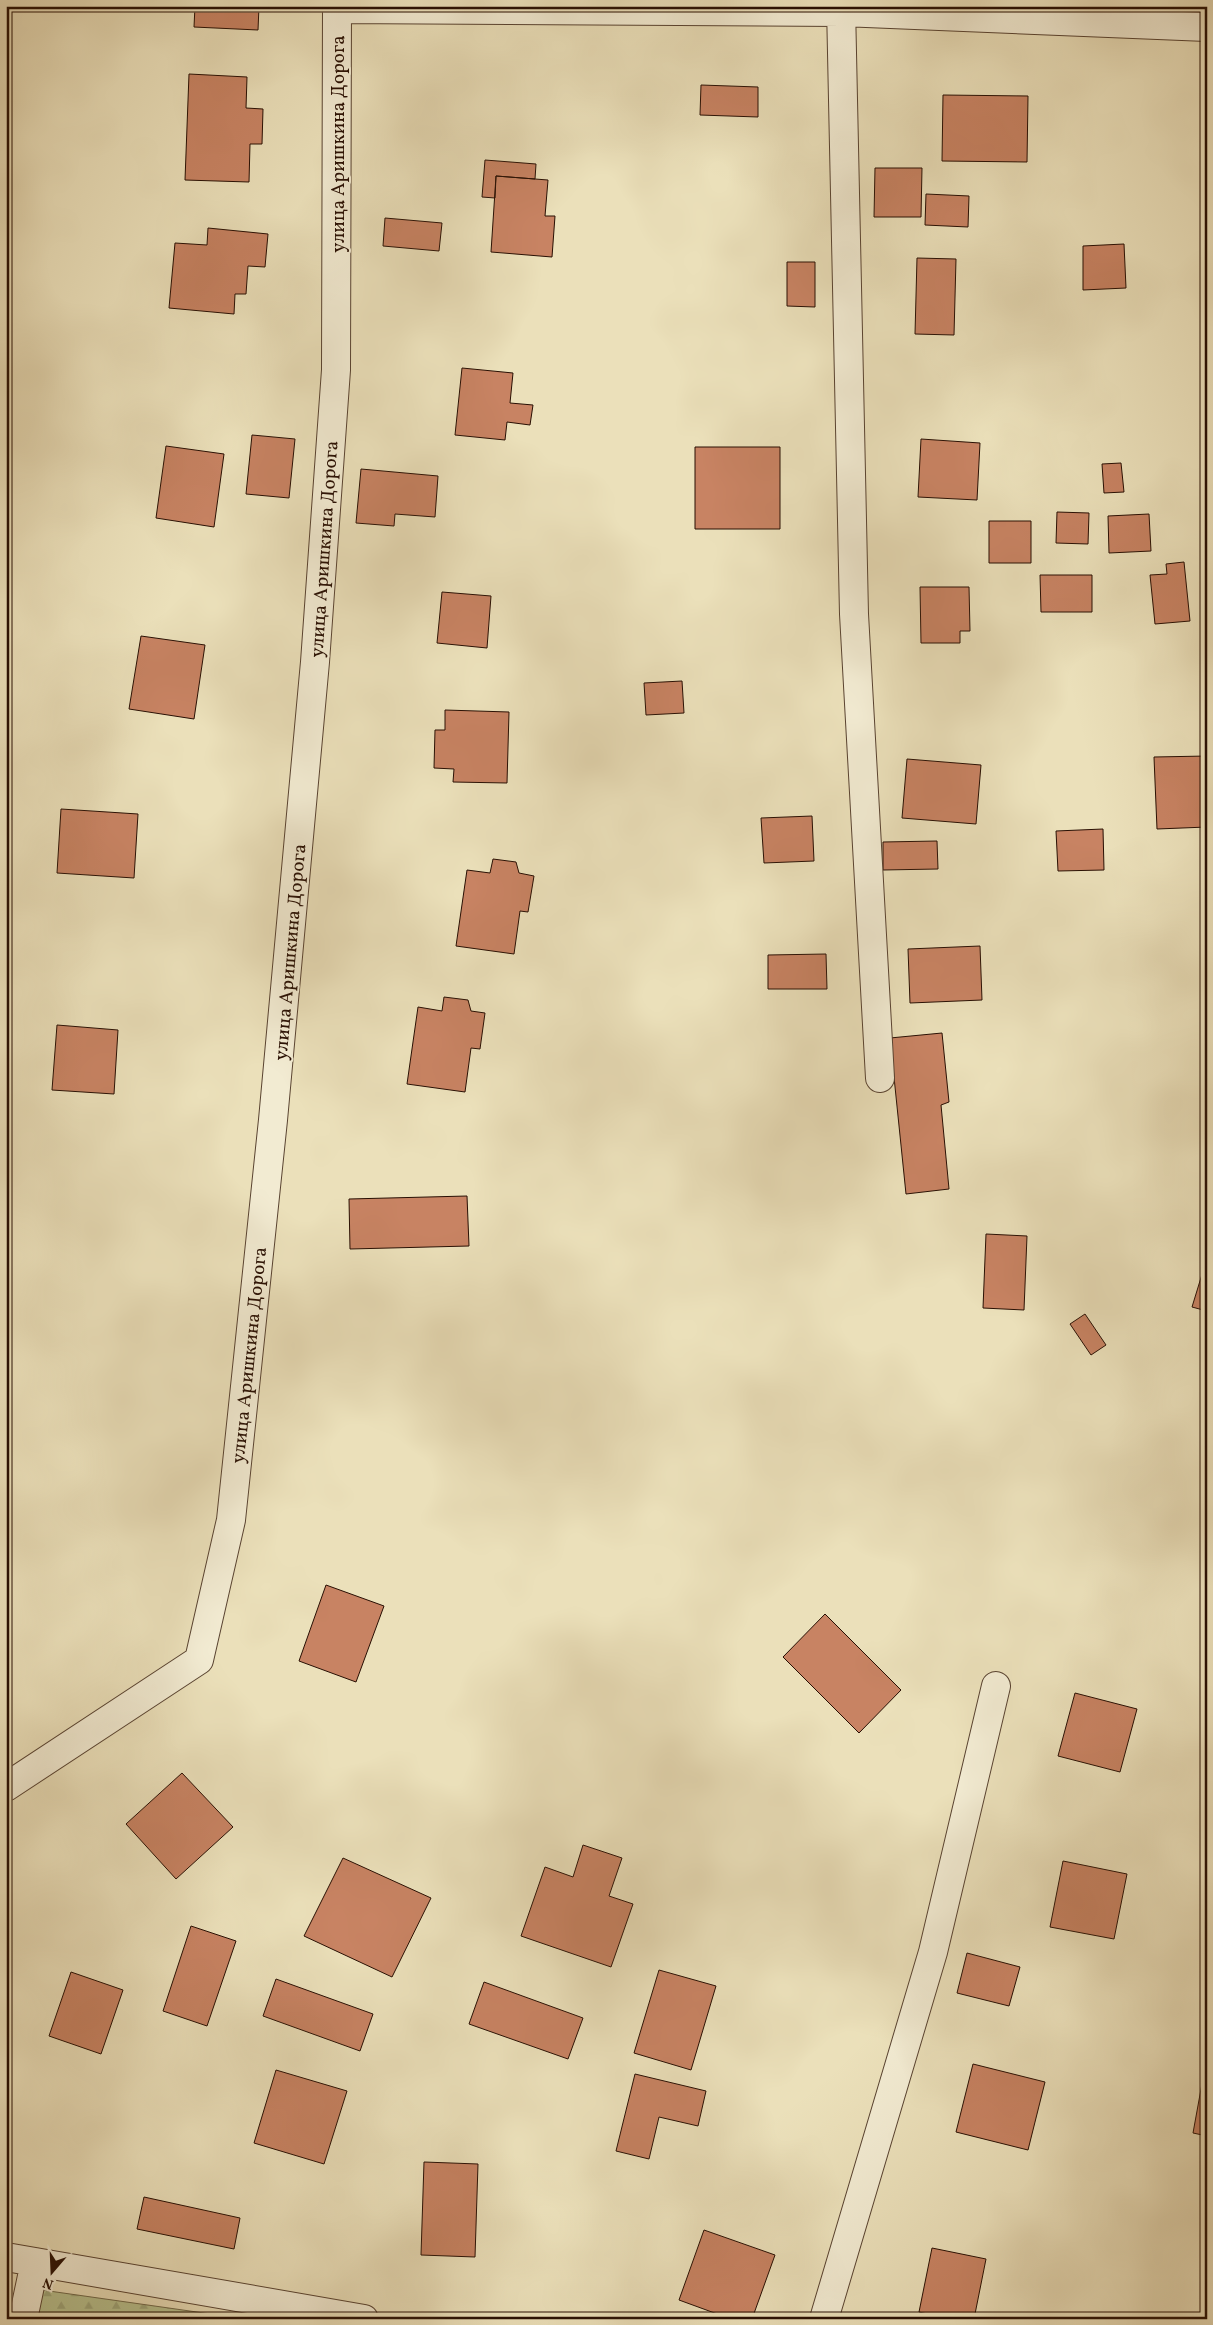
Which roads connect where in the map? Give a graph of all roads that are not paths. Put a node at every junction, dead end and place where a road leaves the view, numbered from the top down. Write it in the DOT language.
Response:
graph roads {
  1 [pos="337,8"];
  2 [pos="841,9"];
  3 [pos="1207,27"];
  4 [pos="880,1078"];
  5 [pos="996,1686"];
  6 [pos="6,1786"];
  7 [pos="6,2257"];
  8 [pos="35,2262"];
  9 [pos="23,2319"];
  10 [pos="364,2319"];
  11 [pos="824,2319"];
  1 -- 2 [label="street"];
  1 -- 6 [label="street, улица Аришкина Дорога"];
  2 -- 3 [label="street"];
  2 -- 4 [label="street"];
  5 -- 11 [label="street"];
  7 -- 8 [label="street"];
  8 -- 9 [label="street"];
  8 -- 10 [label="street"];
}
